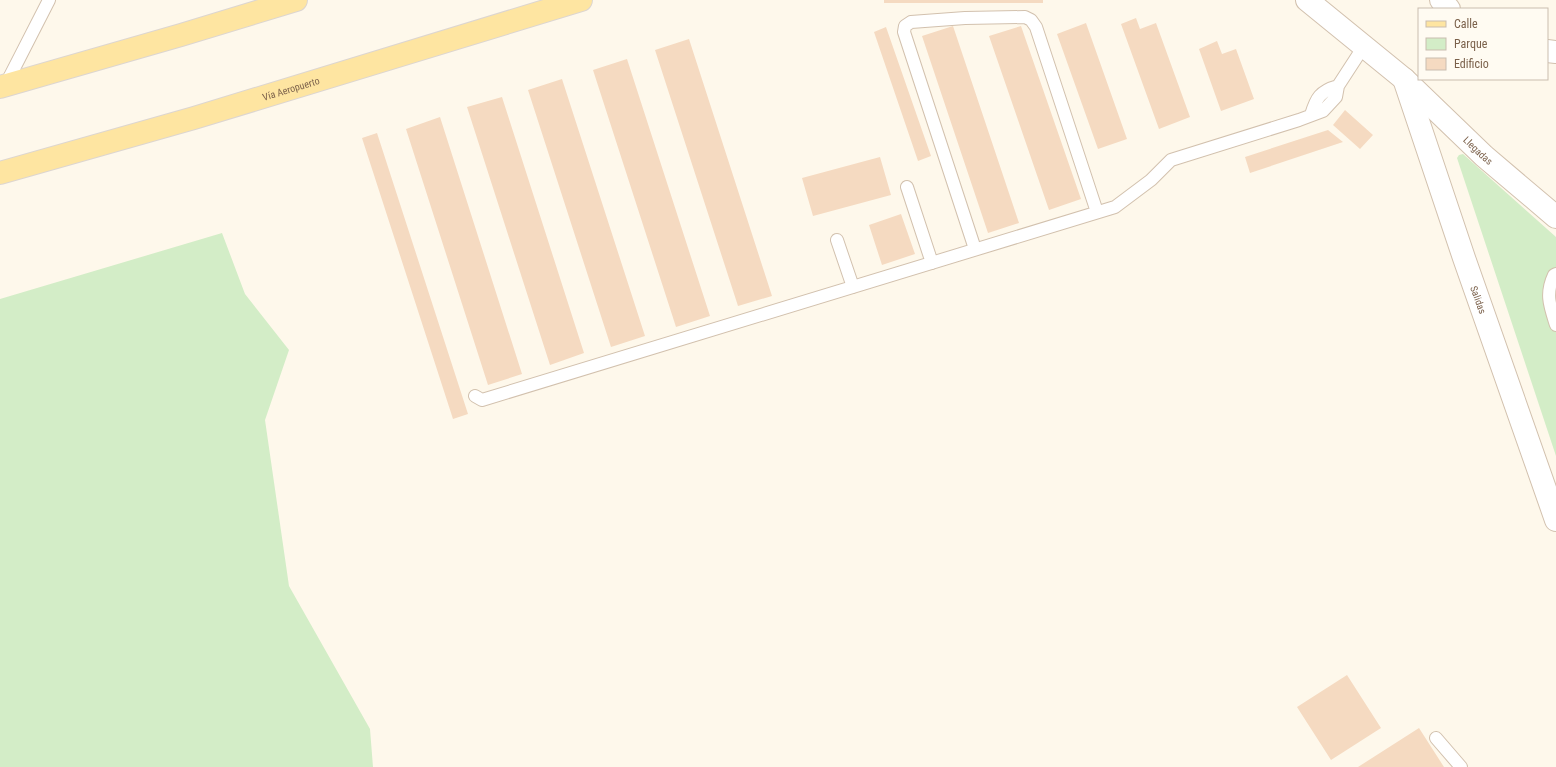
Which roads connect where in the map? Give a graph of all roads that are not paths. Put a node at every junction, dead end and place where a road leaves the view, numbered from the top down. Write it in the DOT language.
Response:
graph roads {
  1 [pos="49,0"];
  2 [pos="296,0"];
  3 [pos="581,0"];
  4 [pos="1307,0"];
  5 [pos="1440,0"];
  6 [pos="1448,8"];
  7 [pos="1364,46"];
  8 [pos="1404,79"];
  9 [pos="3,87"];
  10 [pos="0,173"];
  11 [pos="907,186"];
  12 [pos="1097,212"];
  13 [pos="1556,217"];
  14 [pos="837,240"];
  15 [pos="975,249"];
  16 [pos="932,263"];
  17 [pos="1556,274"];
  18 [pos="853,287"];
  19 [pos="1556,325"];
  20 [pos="475,396"];
  21 [pos="1556,520"];
  22 [pos="1436,738"];
  23 [pos="1460,767"];
  1 -- 9 [label="lane"];
  2 -- 9 [label="main road"];
  3 -- 10 [label="main road, Vía Aeropuerto"];
  4 -- 7 [label="street, Llegadas"];
  5 -- 6 [label="street"];
  7 -- 8 [label="street, Llegadas"];
  7 -- 12 [label="lane"];
  8 -- 13 [label="street, Llegadas"];
  8 -- 21 [label="street, Salidas"];
  11 -- 16 [label="lane"];
  12 -- 15 [label="lane"];
  12 -- 15 [label="lane"];
  14 -- 18 [label="lane"];
  15 -- 16 [label="lane"];
  16 -- 18 [label="lane"];
  17 -- 19 [label="lane"];
  18 -- 20 [label="lane"];
  22 -- 23 [label="lane"];
}
